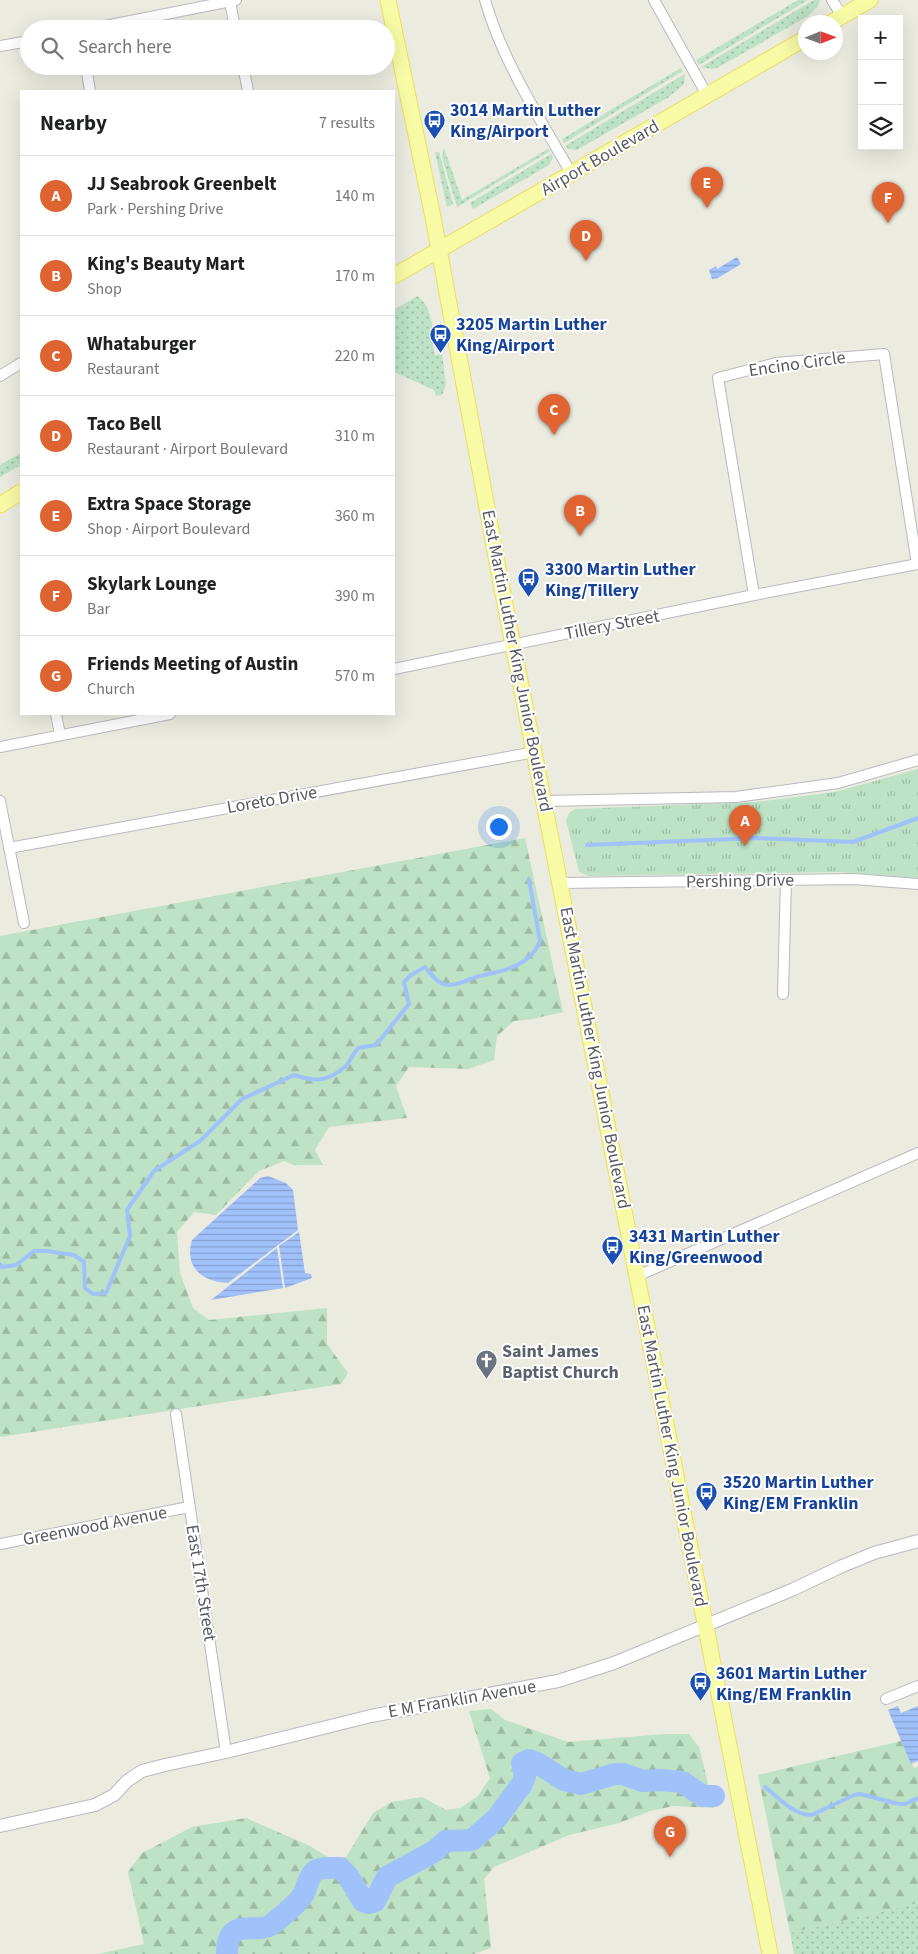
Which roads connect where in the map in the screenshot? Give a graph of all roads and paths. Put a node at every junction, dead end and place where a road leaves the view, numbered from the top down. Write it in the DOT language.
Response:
graph roads {
  1 [pos="388,0"];
  2 [pos="485,0"];
  3 [pos="654,0"];
  4 [pos="832,0"];
  5 [pos="870,0"];
  6 [pos="233,1"];
  7 [pos="836,15"];
  8 [pos="843,16"];
  9 [pos="136,20"];
  10 [pos="234,20"];
  11 [pos="392,20"];
  12 [pos="395,35"];
  13 [pos="20,43"];
  14 [pos="798,43"];
  15 [pos="0,46"];
  16 [pos="87,75"];
  17 [pos="245,75"];
  18 [pos="90,90"];
  19 [pos="248,90"];
  20 [pos="707,95"];
  21 [pos="572,175"];
  22 [pos="438,251"];
  23 [pos="395,275"];
  24 [pos="20,364"];
  25 [pos="0,376"];
  26 [pos="20,493"];
  27 [pos="0,505"];
  28 [pos="918,564"];
  29 [pos="754,595"];
  30 [pos="514,645"];
  31 [pos="395,669"];
  32 [pos="56,715"];
  33 [pos="165,715"];
  34 [pos="60,735"];
  35 [pos="0,747"];
  36 [pos="535,752"];
  37 [pos="918,760"];
  38 [pos="0,801"];
  39 [pos="545,801"];
  40 [pos="10,848"];
  41 [pos="786,880"];
  42 [pos="561,883"];
  43 [pos="918,884"];
  44 [pos="24,923"];
  45 [pos="783,994"];
  46 [pos="918,1153"];
  47 [pos="637,1276"];
  48 [pos="176,1414"];
  49 [pos="189,1507"];
  50 [pos="918,1541"];
  51 [pos="0,1544"];
  52 [pos="705,1625"];
  53 [pos="918,1686"];
  54 [pos="886,1699"];
  55 [pos="226,1752"];
  56 [pos="0,1826"];
  57 [pos="770,1954"];
  1 -- 11 [label="main road, East Martin Luther King Junior Boulevard"];
  2 -- 21 [label="street"];
  3 -- 20 [label="street"];
  4 -- 7 [label="street"];
  5 -- 8 [label="main road"];
  6 -- 9 [label="street"];
  6 -- 10 [label="street"];
  12 -- 22 [label="main road, East Martin Luther King Junior Boulevard"];
  13 -- 15 [label="street"];
  14 -- 20 [label="main road, Airport Boulevard"];
  16 -- 18 [label="street"];
  17 -- 19 [label="street"];
  20 -- 21 [label="main road, Airport Boulevard"];
  21 -- 22 [label="main road, Airport Boulevard"];
  22 -- 23 [label="main road, Airport Boulevard"];
  22 -- 30 [label="main road, East Martin Luther King Junior Boulevard"];
  24 -- 25 [label="street"];
  26 -- 27 [label="main road"];
  28 -- 29 [label="street, Tillery Street"];
  28 -- 29 [label="street, Encino Circle"];
  29 -- 30 [label="street, Tillery Street"];
  30 -- 31 [label="street, Tillery Street"];
  30 -- 36 [label="main road, East Martin Luther King Junior Boulevard"];
  32 -- 34 [label="street"];
  33 -- 34 [label="street"];
  34 -- 35 [label="street"];
  36 -- 39 [label="main road, East Martin Luther King Junior Boulevard"];
  36 -- 40 [label="street, Loreto Drive"];
  37 -- 39 [label="street"];
  38 -- 40 [label="street"];
  39 -- 42 [label="main road, East Martin Luther King Junior Boulevard"];
  40 -- 44 [label="street"];
  41 -- 42 [label="street, Pershing Drive"];
  41 -- 43 [label="street, Pershing Drive"];
  41 -- 45 [label="street"];
  42 -- 47 [label="main road, East Martin Luther King Junior Boulevard"];
  46 -- 47 [label="street"];
  47 -- 52 [label="main road, East Martin Luther King Junior Boulevard"];
  48 -- 49 [label="street, East 17th Street"];
  49 -- 51 [label="street, Greenwood Avenue"];
  49 -- 55 [label="street, East 17th Street"];
  50 -- 52 [label="street, E M Franklin Avenue"];
  52 -- 55 [label="street, E M Franklin Avenue"];
  52 -- 57 [label="main road, East Martin Luther King Junior Boulevard"];
  53 -- 54 [label="street"];
  55 -- 56 [label="street, E M Franklin Avenue"];
}
